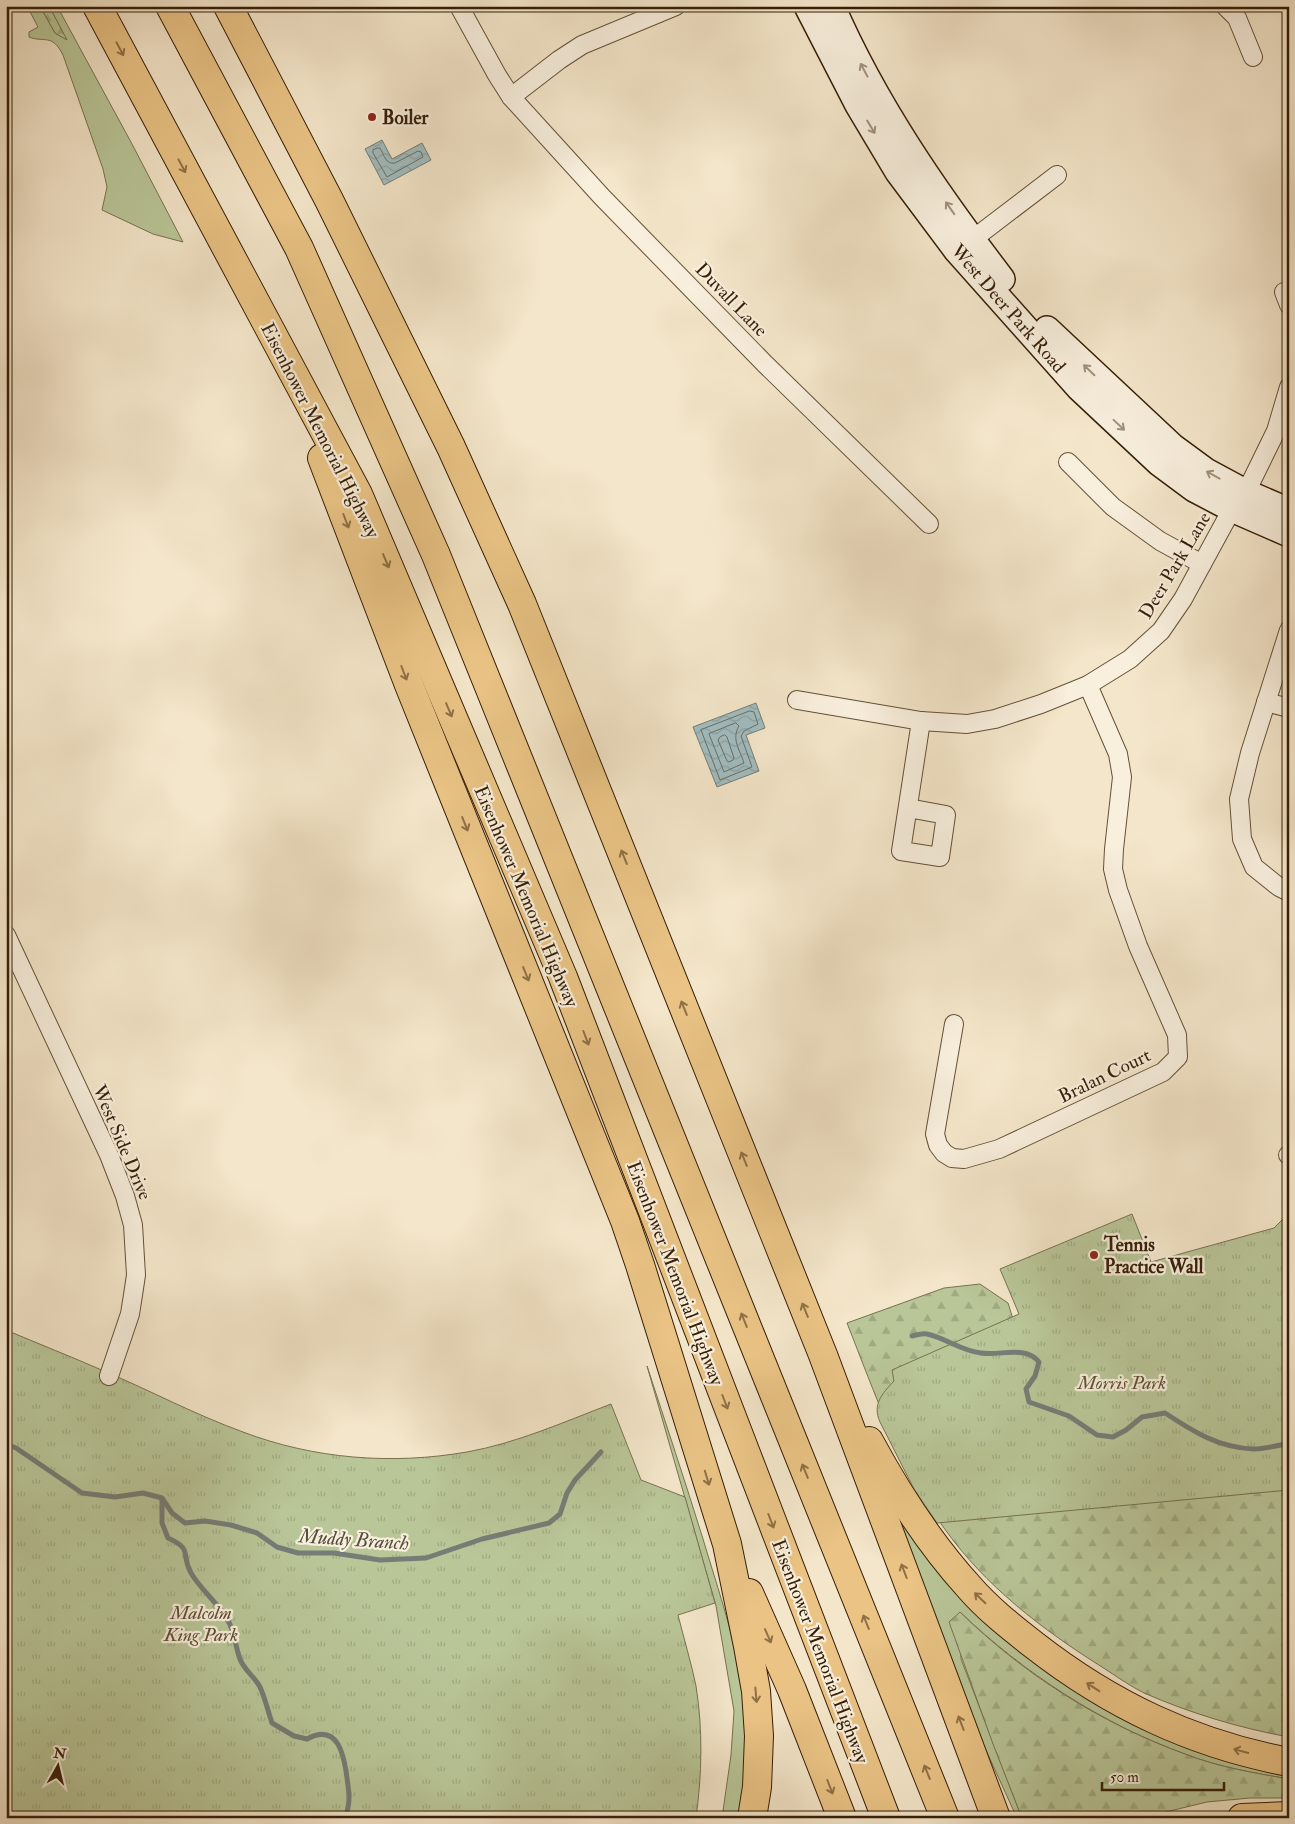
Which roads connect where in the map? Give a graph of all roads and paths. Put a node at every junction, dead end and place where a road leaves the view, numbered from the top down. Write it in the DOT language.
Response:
graph roads {
  1 [pos="97,6"];
  2 [pos="170,6"];
  3 [pos="228,6"];
  4 [pos="459,6"];
  5 [pos="676,6"];
  6 [pos="807,6"];
  7 [pos="832,6"];
  8 [pos="1225,6"];
  9 [pos="1253,57"];
  10 [pos="512,97"];
  11 [pos="1057,175"];
  12 [pos="965,245"];
  13 [pos="278,345"];
  14 [pos="1289,387"];
  15 [pos="1068,462"];
  16 [pos="1240,501"];
  17 [pos="1289,511"];
  18 [pos="929,524"];
  19 [pos="1289,534"];
  20 [pos="1202,564"];
  21 [pos="1289,630"];
  22 [pos="1088,685"];
  23 [pos="797,700"];
  24 [pos="1266,702"];
  25 [pos="1289,708"];
  26 [pos="921,721"];
  27 [pos="908,808"];
  28 [pos="1289,892"];
  29 [pos="6,935"];
  30 [pos="954,1024"];
  31 [pos="823,1355"];
  32 [pos="109,1376"];
  33 [pos="727,1544"];
  34 [pos="1289,1762"];
  35 [pos="1289,1816"];
  36 [pos="752,1818"];
  37 [pos="842,1818"];
  38 [pos="886,1818"];
  39 [pos="944,1818"];
  40 [pos="996,1818"];
  41 [pos="1242,1818"];
  1 -- 13 [label="highway, Eisenhower Memorial Highway, one-way"];
  39 -- 2 [label="highway, one-way"];
  31 -- 3 [label="highway, one-way"];
  4 -- 10 [label="street, Duvall Lane"];
  5 -- 10 [label="street"];
  6 -- 12 [label="street, West Deer Park Road, one-way"];
  12 -- 7 [label="street, West Deer Park Road, one-way"];
  8 -- 9 [label="street"];
  10 -- 18 [label="street, Duvall Lane"];
  11 -- 12 [label="street"];
  12 -- 16 [label="street, West Deer Park Road"];
  13 -- 33 [label="highway, one-way"];
  13 -- 38 [label="highway, Eisenhower Memorial Highway, one-way"];
  14 -- 16 [label="street, Deer Park Lane"];
  15 -- 20 [label="street"];
  16 -- 17 [label="street, West Deer Park Road"];
  16 -- 19 [label="street, West Deer Park Road"];
  16 -- 20 [label="street, Deer Park Lane"];
  20 -- 22 [label="street, Deer Park Lane"];
  21 -- 24 [label="street"];
  22 -- 26 [label="street, Deer Park Lane"];
  22 -- 30 [label="street, Bralan Court"];
  23 -- 26 [label="street, Deer Park Lane"];
  24 -- 25 [label="street"];
  24 -- 28 [label="street"];
  26 -- 27 [label="street"];
  29 -- 32 [label="street, West Side Drive"];
  34 -- 31 [label="highway, one-way"];
  40 -- 31 [label="highway, one-way"];
  33 -- 36 [label="highway, one-way"];
  33 -- 37 [label="highway, one-way"];
  35 -- 41 [label="highway"];
}
